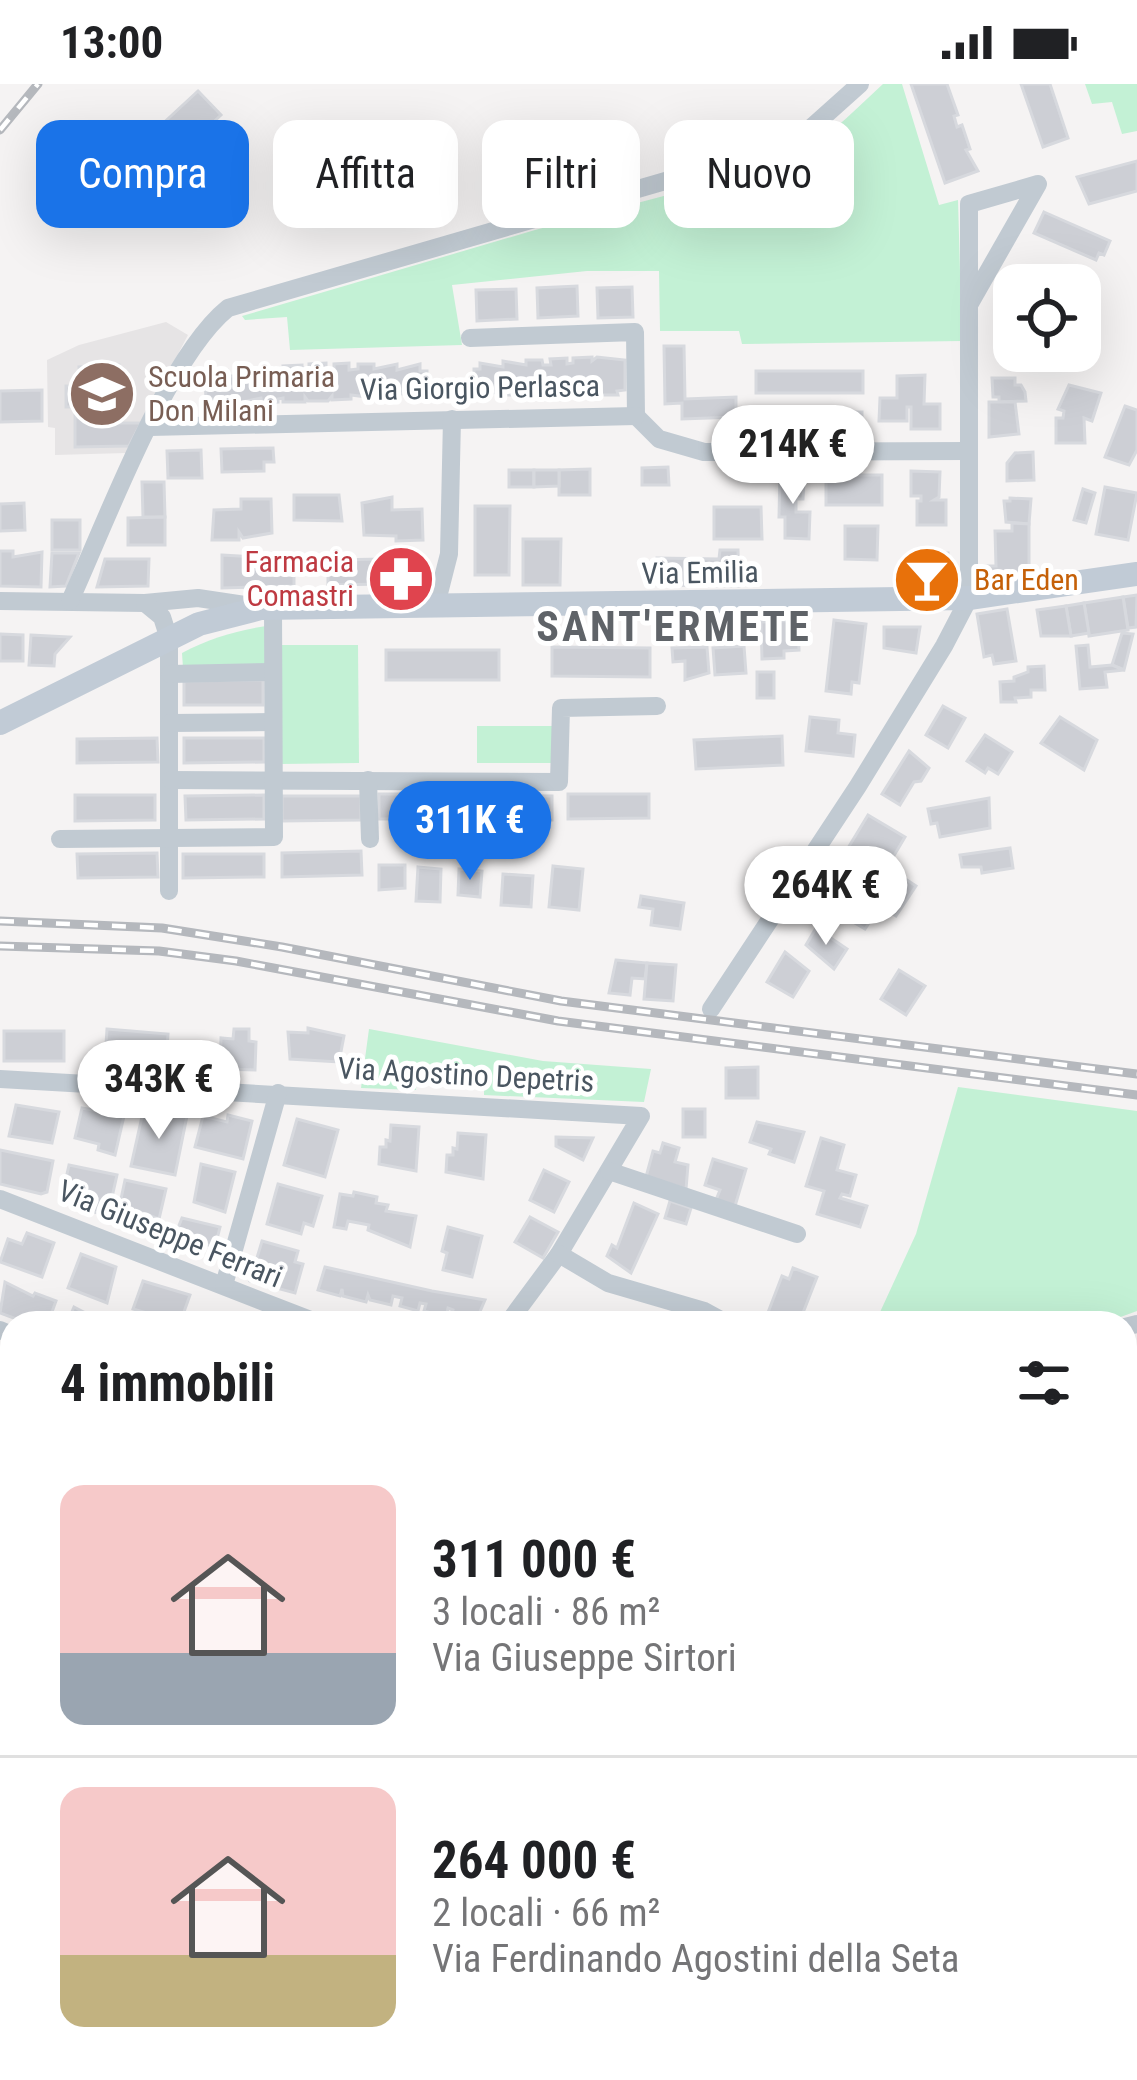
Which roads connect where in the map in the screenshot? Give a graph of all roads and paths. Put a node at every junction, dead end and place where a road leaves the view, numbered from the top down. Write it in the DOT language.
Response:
graph roads {
  1 [pos="860,84"];
  2 [pos="969,305"];
  3 [pos="470,338"];
  4 [pos="636,416"];
  5 [pos="452,418"];
  6 [pos="150,427"];
  7 [pos="969,451"];
  8 [pos="1137,574"];
  9 [pos="192,598"];
  10 [pos="969,598"];
  11 [pos="0,601"];
  12 [pos="70,602"];
  13 [pos="145,603"];
  14 [pos="436,605"];
  15 [pos="267,607"];
  16 [pos="199,624"];
  17 [pos="170,639"];
  18 [pos="273,672"];
  19 [pos="170,674"];
  20 [pos="657,706"];
  21 [pos="25,710"];
  22 [pos="273,722"];
  23 [pos="0,723"];
  24 [pos="170,723"];
  25 [pos="0,739"];
  26 [pos="170,780"];
  27 [pos="274,780"];
  28 [pos="368,780"];
  29 [pos="170,838"];
  30 [pos="60,839"];
  31 [pos="370,839"];
  32 [pos="169,891"];
  33 [pos="711,1009"];
  34 [pos="0,1078"];
  35 [pos="278,1093"];
  36 [pos="609,1171"];
  37 [pos="0,1199"];
  38 [pos="797,1234"];
  39 [pos="559,1254"];
  40 [pos="224,1285"];
  41 [pos="288,1311"];
  42 [pos="517,1311"];
  43 [pos="704,1311"];
  1 -- 6 [label="street"];
  2 -- 2 [label="street"];
  2 -- 7 [label="street"];
  3 -- 4 [label="street, Via Giorgio Perlasca"];
  4 -- 5 [label="street, Via Giorgio Perlasca"];
  4 -- 7 [label="street"];
  5 -- 6 [label="street, Via Giorgio Perlasca"];
  5 -- 14 [label="street"];
  6 -- 12 [label="street"];
  7 -- 10 [label="street"];
  8 -- 10 [label="main road, Via Emilia"];
  9 -- 13 [label="street, Via Emilia"];
  9 -- 15 [label="street, Via Emilia"];
  9 -- 16 [label="street"];
  10 -- 14 [label="main road, Via Emilia"];
  10 -- 33 [label="street"];
  11 -- 12 [label="street, Via Emilia"];
  12 -- 13 [label="street, Via Emilia"];
  13 -- 17 [label="street"];
  14 -- 15 [label="main road, Via Emilia"];
  15 -- 16 [label="main road, Via Emilia"];
  15 -- 18 [label="street"];
  16 -- 17 [label="main road, Via Emilia"];
  17 -- 19 [label="street"];
  17 -- 21 [label="main road, Via Emilia"];
  18 -- 19 [label="street"];
  18 -- 22 [label="street"];
  19 -- 24 [label="street"];
  20 -- 28 [label="street"];
  21 -- 23 [label="main road, Via Emilia"];
  21 -- 25 [label="main road, Via Emilia"];
  22 -- 24 [label="street"];
  22 -- 27 [label="street"];
  24 -- 26 [label="street"];
  26 -- 27 [label="street"];
  26 -- 29 [label="street"];
  27 -- 28 [label="street"];
  27 -- 29 [label="street"];
  28 -- 31 [label="street"];
  29 -- 30 [label="street"];
  29 -- 32 [label="street"];
  34 -- 35 [label="street, Via Agostino Depetris"];
  35 -- 36 [label="street, Via Agostino Depetris"];
  35 -- 40 [label="street"];
  36 -- 38 [label="street"];
  36 -- 39 [label="street"];
  37 -- 40 [label="street, Via Giuseppe Ferrari"];
  39 -- 42 [label="street"];
  39 -- 43 [label="street"];
  40 -- 41 [label="street, Via Giuseppe Ferrari"];
}
